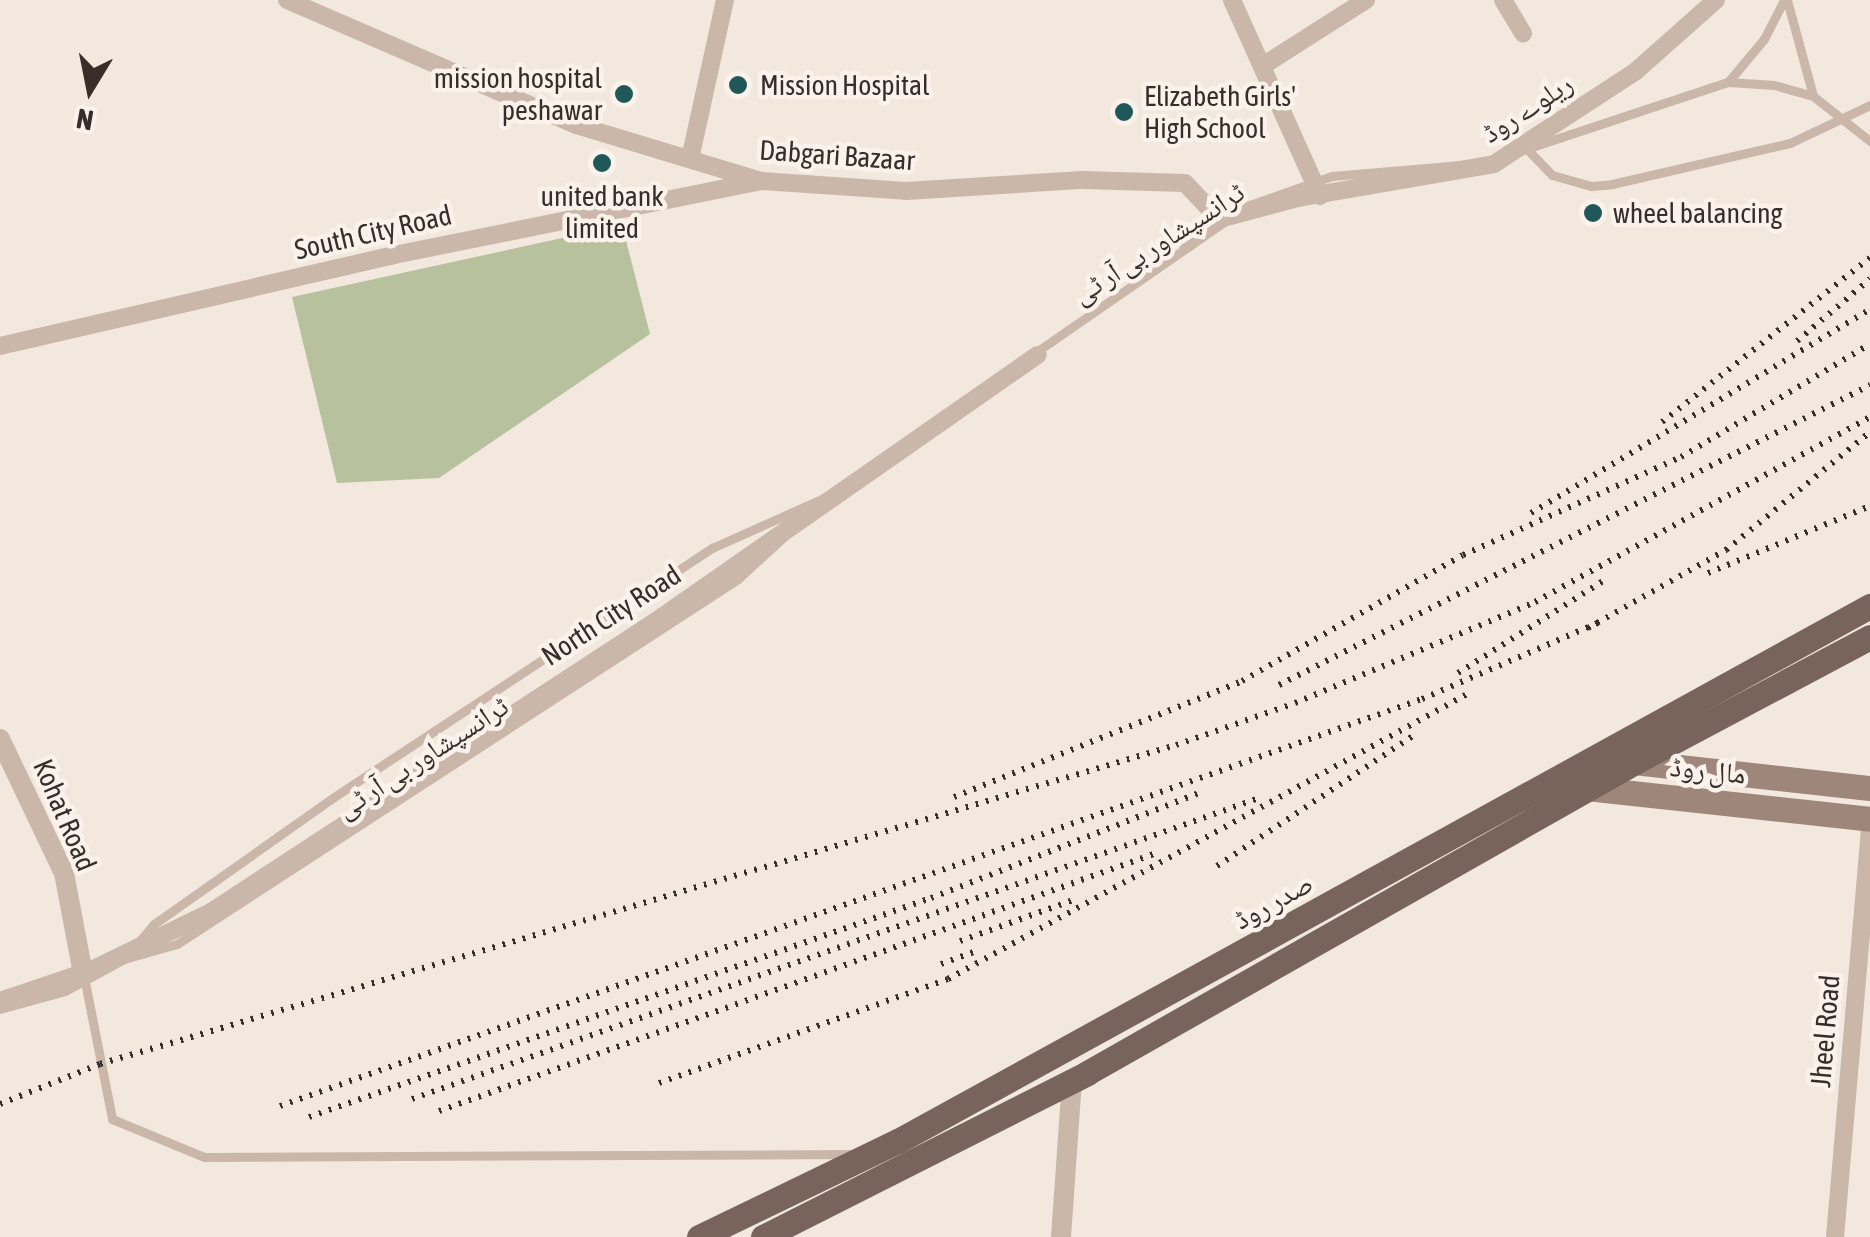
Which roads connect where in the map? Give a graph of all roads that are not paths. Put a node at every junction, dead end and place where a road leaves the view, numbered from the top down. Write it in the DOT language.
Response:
graph roads {
  1 [pos="287,0"];
  2 [pos="725,0"];
  3 [pos="1232,0"];
  4 [pos="1366,0"];
  5 [pos="1503,0"];
  6 [pos="1716,0"];
  7 [pos="1786,0"];
  8 [pos="1523,33"];
  9 [pos="1264,64"];
  10 [pos="1728,82"];
  11 [pos="1813,96"];
  12 [pos="1870,104"];
  13 [pos="1870,141"];
  14 [pos="1520,142"];
  15 [pos="690,160"];
  16 [pos="761,181"];
  17 [pos="1320,196"];
  18 [pos="1219,219"];
  19 [pos="0,346"];
  20 [pos="827,497"];
  21 [pos="1870,606"];
  22 [pos="1870,636"];
  23 [pos="0,739"];
  24 [pos="1585,760"];
  25 [pos="1634,762"];
  26 [pos="1538,786"];
  27 [pos="1589,787"];
  28 [pos="1870,788"];
  29 [pos="1870,819"];
  30 [pos="1870,830"];
  31 [pos="124,959"];
  32 [pos="83,974"];
  33 [pos="0,1006"];
  34 [pos="1072,1080"];
  35 [pos="874,1154"];
  36 [pos="699,1237"];
  37 [pos="764,1237"];
  38 [pos="1061,1237"];
  39 [pos="1835,1237"];
  1 -- 15 [label="street, Dabgari Bazaar"];
  2 -- 15 [label="street"];
  3 -- 9 [label="street"];
  4 -- 9 [label="street"];
  5 -- 8 [label="street"];
  6 -- 14 [label="street, ریلوے روڈ"];
  7 -- 10 [label="lane"];
  7 -- 11 [label="lane"];
  9 -- 17 [label="street"];
  10 -- 11 [label="lane, ٹرانسپشاور بی آر ٹی, bridge"];
  10 -- 20 [label="lane, ٹرانسپشاور بی آر ٹی, bridge"];
  11 -- 13 [label="lane, ٹرانسپشاور بی آر ٹی, bridge"];
  12 -- 14 [label="lane"];
  14 -- 17 [label="street, ریلوے روڈ"];
  15 -- 16 [label="street, Dabgari Bazaar"];
  16 -- 18 [label="street, Dabgari Bazaar"];
  16 -- 19 [label="street, South City Road"];
  17 -- 18 [label="street, ریلوے روڈ"];
  18 -- 32 [label="street, North City Road"];
  20 -- 31 [label="lane, ٹرانسپشاور بی آر ٹی, bridge"];
  20 -- 31 [label="lane, ٹرانسپشاور بی آر ٹی, bridge"];
  21 -- 24 [label="main road, صدر روڈ"];
  22 -- 25 [label="main road, صدر روڈ"];
  23 -- 32 [label="street, Kohat Road"];
  24 -- 25 [label="main road, مال روڈ"];
  24 -- 26 [label="main road, صدر روڈ"];
  25 -- 27 [label="main road, صدر روڈ"];
  25 -- 28 [label="main road, مال روڈ"];
  26 -- 27 [label="main road, مال روڈ"];
  26 -- 35 [label="main road, صدر روڈ"];
  27 -- 29 [label="main road, مال روڈ"];
  27 -- 34 [label="main road, صدر روڈ"];
  30 -- 39 [label="street, Jheel Road"];
  31 -- 33 [label="lane, ٹرانسپشاور بی آر ٹی, bridge"];
  32 -- 33 [label="street, North City Road"];
  32 -- 35 [label="lane"];
  34 -- 37 [label="main road, صدر روڈ"];
  34 -- 38 [label="street"];
  35 -- 36 [label="main road, صدر روڈ"];
}
